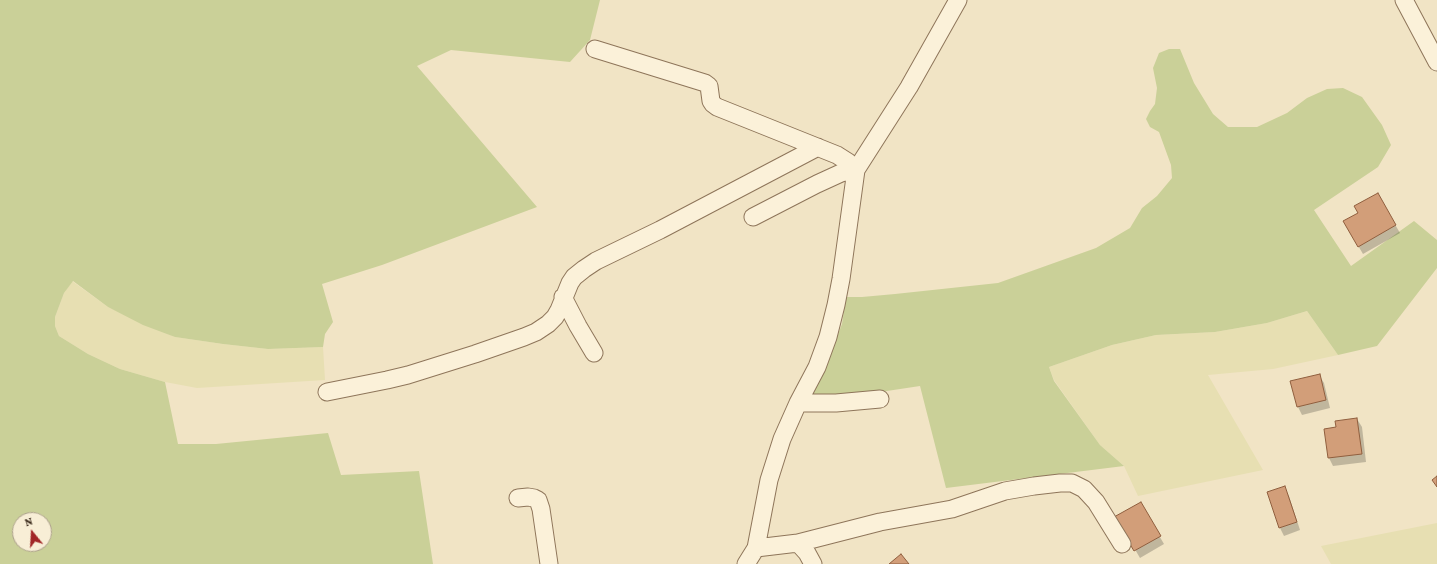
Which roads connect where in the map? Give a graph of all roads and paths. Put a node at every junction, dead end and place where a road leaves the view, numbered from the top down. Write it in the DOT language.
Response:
graph roads {
  1 [pos="958,0"];
  2 [pos="1404,0"];
  3 [pos="595,49"];
  4 [pos="1437,62"];
  5 [pos="818,147"];
  6 [pos="856,170"];
  7 [pos="753,217"];
  8 [pos="564,297"];
  9 [pos="594,353"];
  10 [pos="327,392"];
  11 [pos="880,399"];
  12 [pos="798,403"];
  13 [pos="518,498"];
  14 [pos="798,543"];
  15 [pos="1122,544"];
  16 [pos="756,548"];
  17 [pos="549,564"];
  18 [pos="746,564"];
  19 [pos="813,564"];
  1 -- 6 [label="street"];
  2 -- 4 [label="street"];
  3 -- 5 [label="street"];
  5 -- 6 [label="street"];
  5 -- 8 [label="street"];
  6 -- 7 [label="street"];
  6 -- 12 [label="street"];
  8 -- 9 [label="street"];
  8 -- 10 [label="street"];
  11 -- 12 [label="street"];
  12 -- 16 [label="street"];
  13 -- 17 [label="street"];
  14 -- 15 [label="street"];
  14 -- 16 [label="street"];
  14 -- 19 [label="street"];
  16 -- 18 [label="street"];
}
